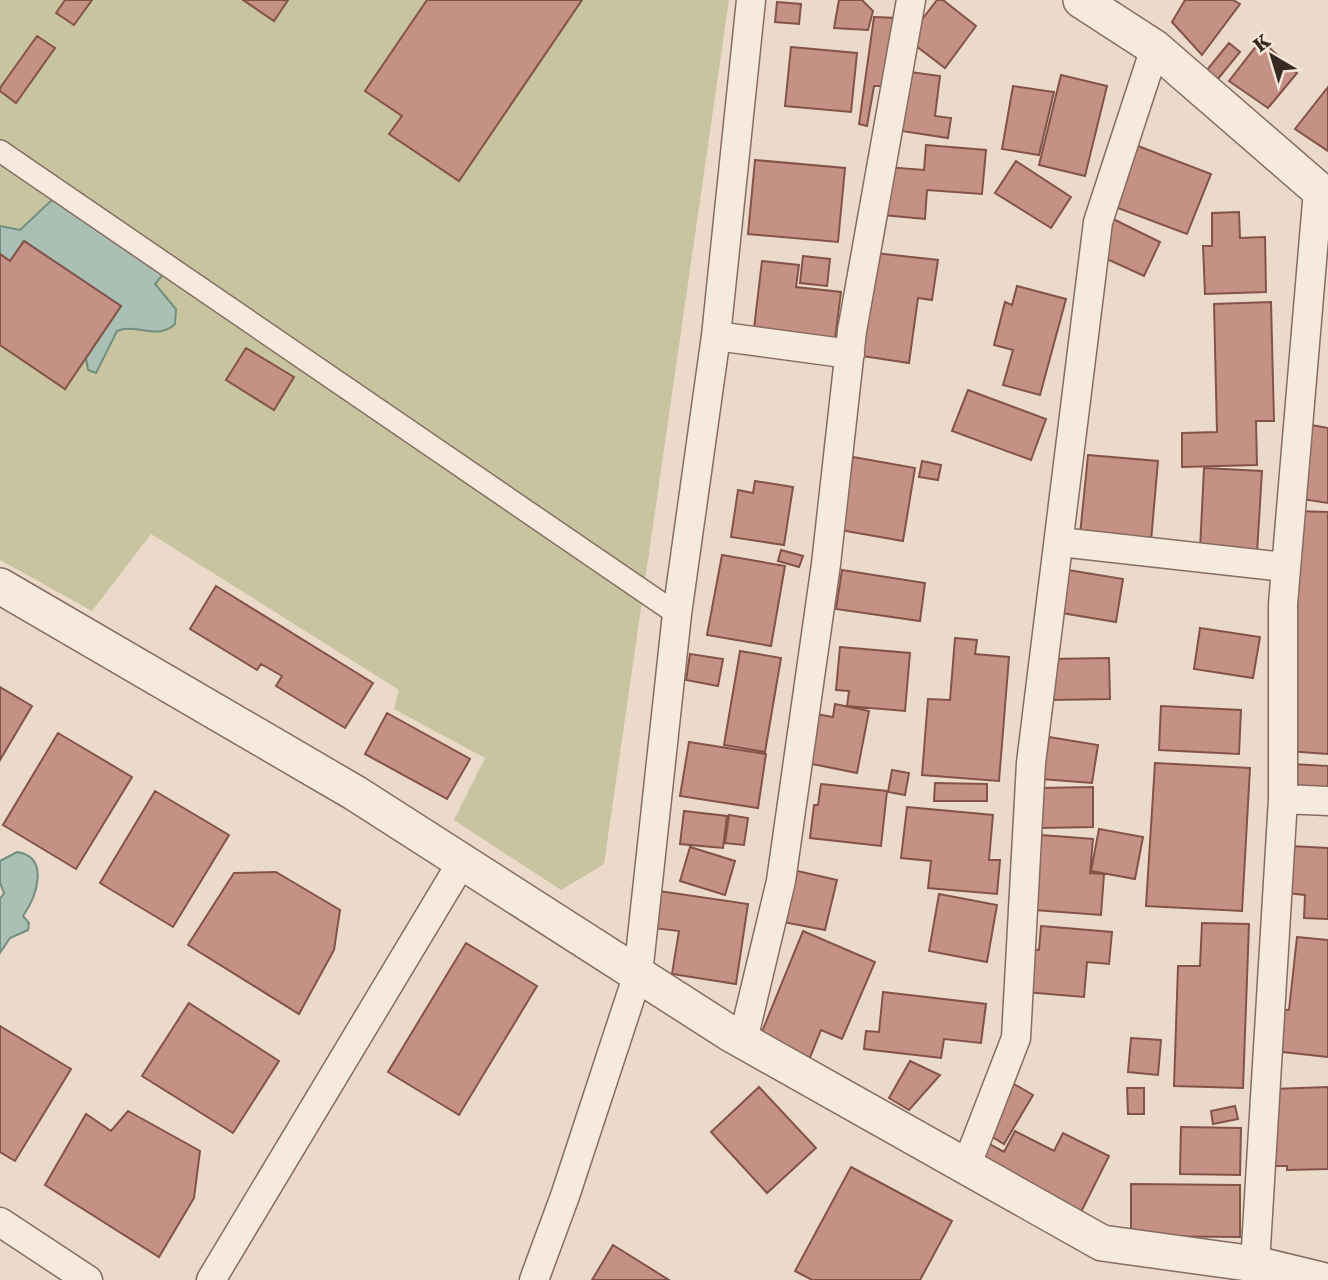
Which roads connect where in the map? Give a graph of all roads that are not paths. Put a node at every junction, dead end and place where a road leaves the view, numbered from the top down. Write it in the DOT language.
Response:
graph roads {
  1 [pos="751,0"];
  2 [pos="911,0"];
  3 [pos="1081,0"];
  4 [pos="1155,48"];
  5 [pos="0,151"];
  6 [pos="1323,195"];
  7 [pos="716,337"];
  8 [pos="850,354"];
  9 [pos="1060,542"];
  10 [pos="1286,567"];
  11 [pos="0,586"];
  12 [pos="677,614"];
  13 [pos="1283,799"];
  14 [pos="1328,801"];
  15 [pos="462,862"];
  16 [pos="638,974"];
  17 [pos="743,1041"];
  18 [pos="966,1167"];
  19 [pos="0,1223"];
  20 [pos="1255,1264"];
  21 [pos="84,1279"];
  22 [pos="211,1280"];
  23 [pos="534,1280"];
  24 [pos="1321,1280"];
  1 -- 7 [label="street"];
  2 -- 8 [label="street"];
  3 -- 4 [label="street"];
  4 -- 6 [label="street"];
  4 -- 9 [label="street"];
  5 -- 12 [label="street"];
  6 -- 10 [label="street"];
  7 -- 8 [label="street"];
  7 -- 12 [label="street"];
  8 -- 17 [label="street"];
  9 -- 10 [label="street"];
  9 -- 18 [label="street"];
  10 -- 13 [label="street"];
  11 -- 15 [label="street"];
  12 -- 16 [label="street"];
  13 -- 14 [label="street"];
  13 -- 20 [label="street"];
  15 -- 16 [label="street"];
  15 -- 22 [label="street"];
  16 -- 17 [label="street"];
  16 -- 23 [label="street"];
  17 -- 18 [label="street"];
  18 -- 20 [label="street"];
  19 -- 21 [label="street"];
  20 -- 24 [label="street"];
}
